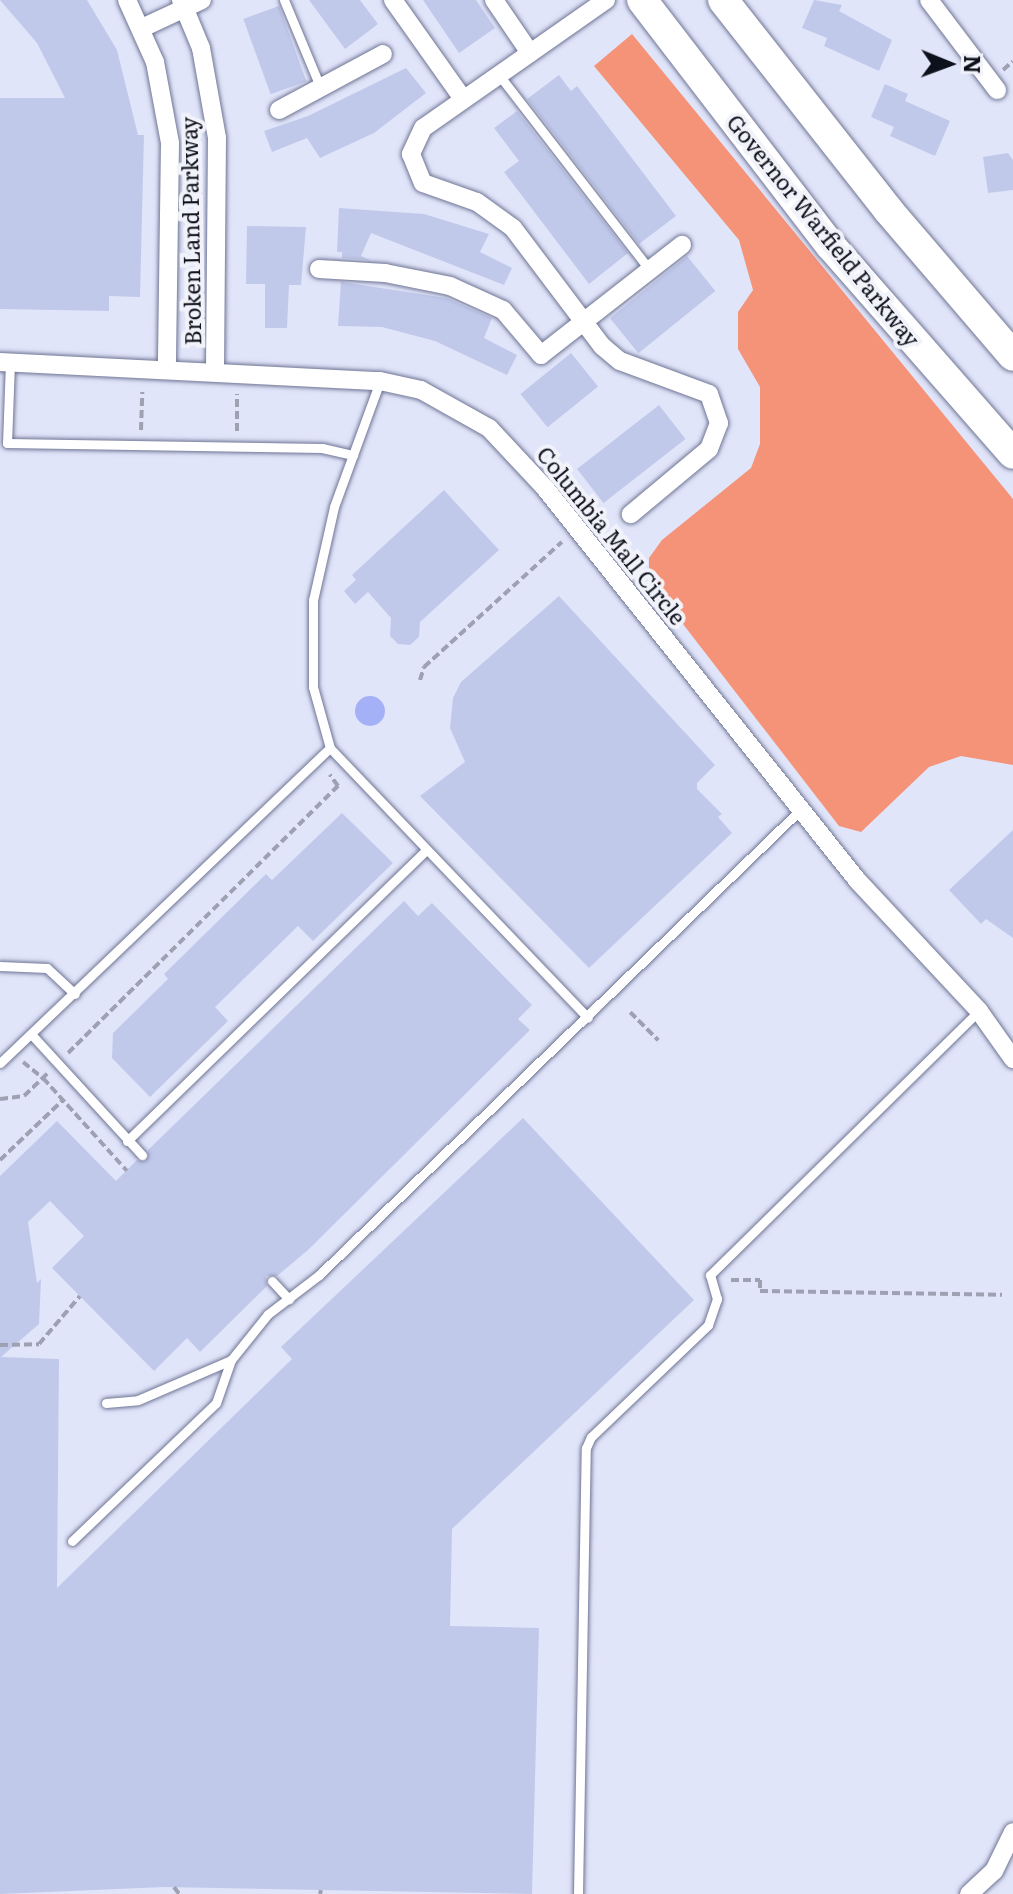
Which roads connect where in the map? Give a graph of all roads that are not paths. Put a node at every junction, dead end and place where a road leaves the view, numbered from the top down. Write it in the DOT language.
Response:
graph roads {
  1 [pos="127,0"];
  2 [pos="284,0"];
  3 [pos="393,0"];
  4 [pos="494,0"];
  5 [pos="606,0"];
  6 [pos="642,0"];
  7 [pos="723,0"];
  8 [pos="929,0"];
  9 [pos="189,3"];
  10 [pos="142,28"];
  11 [pos="530,53"];
  12 [pos="383,54"];
  13 [pos="499,75"];
  14 [pos="997,90"];
  15 [pos="322,91"];
  16 [pos="463,99"];
  17 [pos="279,110"];
  18 [pos="682,245"];
  19 [pos="319,269"];
  20 [pos="649,269"];
  21 [pos="583,321"];
  22 [pos="1013,356"];
  23 [pos="5,362"];
  24 [pos="167,367"];
  25 [pos="215,370"];
  26 [pos="380,381"];
  27 [pos="1013,454"];
  28 [pos="353,455"];
  29 [pos="631,514"];
  30 [pos="330,748"];
  31 [pos="800,810"];
  32 [pos="426,850"];
  33 [pos="0,966"];
  34 [pos="75,994"];
  35 [pos="979,1011"];
  36 [pos="588,1018"];
  37 [pos="32,1035"];
  38 [pos="1013,1059"];
  39 [pos="0,1063"];
  40 [pos="127,1141"];
  41 [pos="142,1155"];
  42 [pos="272,1281"];
  43 [pos="289,1299"];
  44 [pos="231,1360"];
  45 [pos="106,1403"];
  46 [pos="72,1541"];
  47 [pos="1013,1832"];
  48 [pos="578,1894"];
  49 [pos="969,1894"];
  1 -- 10 [label="street, Broken Land Parkway"];
  2 -- 15 [label="lane"];
  3 -- 16 [label="street"];
  4 -- 11 [label="street"];
  5 -- 11 [label="street"];
  6 -- 27 [label="main road, Governor Warfield Parkway"];
  7 -- 22 [label="main road"];
  8 -- 14 [label="street"];
  9 -- 10 [label="street"];
  9 -- 25 [label="street, Broken Land Parkway"];
  10 -- 24 [label="street, Broken Land Parkway"];
  11 -- 13 [label="street"];
  12 -- 15 [label="street"];
  13 -- 16 [label="street"];
  13 -- 20 [label="lane"];
  15 -- 17 [label="street"];
  16 -- 21 [label="street"];
  18 -- 20 [label="street"];
  19 -- 21 [label="street"];
  20 -- 21 [label="street"];
  21 -- 29 [label="street"];
  23 -- 24 [label="street, Columbia Mall Circle"];
  23 -- 28 [label="lane"];
  24 -- 25 [label="street, Columbia Mall Circle"];
  25 -- 26 [label="street, Columbia Mall Circle"];
  26 -- 28 [label="lane"];
  26 -- 31 [label="street, Columbia Mall Circle"];
  28 -- 30 [label="lane"];
  30 -- 32 [label="lane"];
  30 -- 34 [label="lane"];
  31 -- 35 [label="street, Columbia Mall Circle"];
  31 -- 36 [label="lane"];
  32 -- 36 [label="lane"];
  32 -- 40 [label="lane"];
  33 -- 34 [label="lane"];
  34 -- 37 [label="lane"];
  35 -- 38 [label="street, Columbia Mall Circle"];
  35 -- 48 [label="lane"];
  36 -- 43 [label="lane"];
  37 -- 39 [label="lane"];
  37 -- 40 [label="lane"];
  40 -- 41 [label="lane"];
  42 -- 43 [label="lane"];
  43 -- 44 [label="lane"];
  44 -- 45 [label="lane"];
  44 -- 46 [label="lane"];
  47 -- 49 [label="street"];
}
